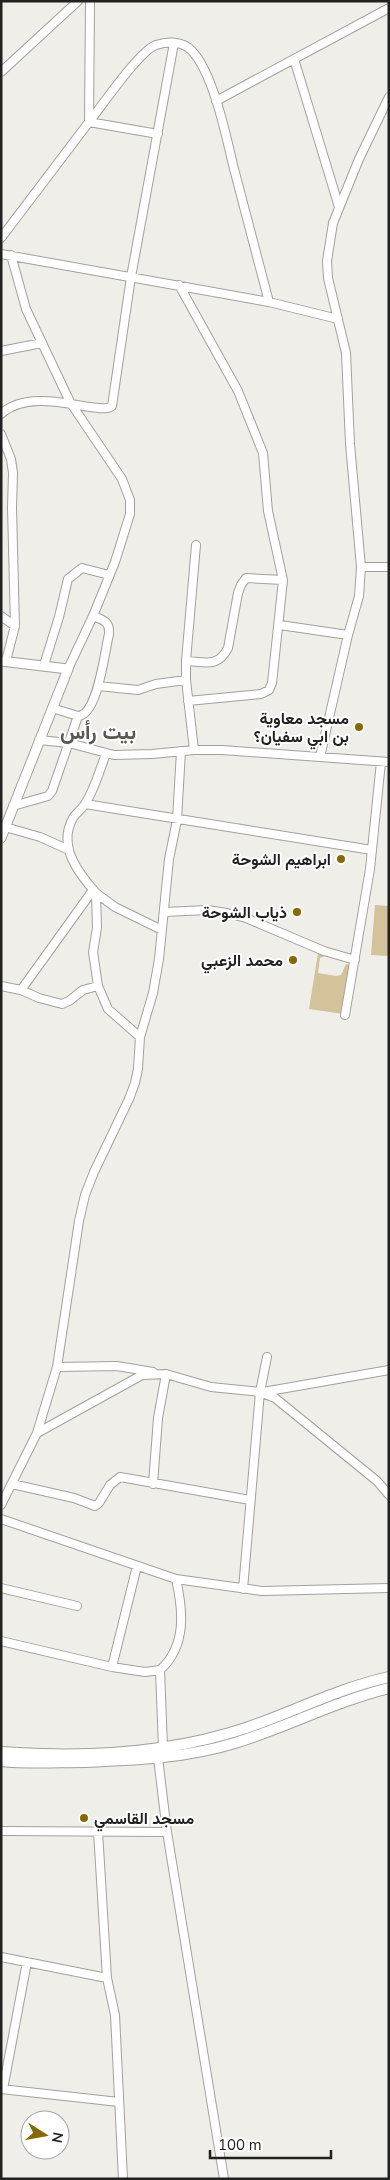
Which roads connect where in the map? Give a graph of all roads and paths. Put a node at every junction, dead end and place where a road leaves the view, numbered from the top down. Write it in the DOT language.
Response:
graph roads {
  1 [pos="78,1"];
  2 [pos="90,1"];
  3 [pos="389,8"];
  4 [pos="174,43"];
  5 [pos="294,59"];
  6 [pos="1,72"];
  7 [pos="389,98"];
  8 [pos="216,101"];
  9 [pos="89,122"];
  10 [pos="158,134"];
  11 [pos="339,207"];
  12 [pos="1,238"];
  13 [pos="1,254"];
  14 [pos="11,256"];
  15 [pos="131,277"];
  16 [pos="179,285"];
  17 [pos="269,302"];
  18 [pos="338,319"];
  19 [pos="42,343"];
  20 [pos="1,351"];
  21 [pos="70,402"];
  22 [pos="1,414"];
  23 [pos="1,434"];
  24 [pos="196,545"];
  25 [pos="361,567"];
  26 [pos="389,567"];
  27 [pos="109,575"];
  28 [pos="284,580"];
  29 [pos="1,616"];
  30 [pos="93,616"];
  31 [pos="280,625"];
  32 [pos="15,626"];
  33 [pos="348,635"];
  34 [pos="4,661"];
  35 [pos="186,661"];
  36 [pos="44,665"];
  37 [pos="68,668"];
  38 [pos="186,680"];
  39 [pos="98,686"];
  40 [pos="188,702"];
  41 [pos="52,708"];
  42 [pos="78,716"];
  43 [pos="40,740"];
  44 [pos="69,743"];
  45 [pos="194,750"];
  46 [pos="181,751"];
  47 [pos="106,754"];
  48 [pos="320,757"];
  49 [pos="385,762"];
  50 [pos="85,804"];
  51 [pos="13,806"];
  52 [pos="5,820"];
  53 [pos="177,820"];
  54 [pos="1,838"];
  55 [pos="69,850"];
  56 [pos="372,850"];
  57 [pos="95,892"];
  58 [pos="164,912"];
  59 [pos="162,930"];
  60 [pos="355,960"];
  61 [pos="1,986"];
  62 [pos="98,986"];
  63 [pos="21,990"];
  64 [pos="345,1015"];
  65 [pos="140,1037"];
  66 [pos="267,1357"];
  67 [pos="57,1368"];
  68 [pos="389,1370"];
  69 [pos="162,1373"];
  70 [pos="260,1392"];
  71 [pos="37,1433"];
  72 [pos="12,1484"];
  73 [pos="153,1484"];
  74 [pos="389,1495"];
  75 [pos="250,1500"];
  76 [pos="1,1505"];
  77 [pos="1,1519"];
  78 [pos="137,1566"];
  79 [pos="176,1579"];
  80 [pos="1,1588"];
  81 [pos="389,1588"];
  82 [pos="243,1589"];
  83 [pos="77,1606"];
  84 [pos="1,1641"];
  85 [pos="112,1667"];
  86 [pos="160,1670"];
  87 [pos="389,1677"];
  88 [pos="389,1688"];
  89 [pos="163,1748"];
  90 [pos="1,1752"];
  91 [pos="158,1758"];
  92 [pos="1,1761"];
  93 [pos="98,1831"];
  94 [pos="1,1832"];
  95 [pos="167,1832"];
  96 [pos="1,1957"];
  97 [pos="27,1962"];
  98 [pos="107,1978"];
  99 [pos="2,2089"];
  100 [pos="119,2102"];
  101 [pos="123,2179"];
  102 [pos="224,2179"];
  1 -- 6 [label="street"];
  2 -- 9 [label="street"];
  3 -- 5 [label="street"];
  4 -- 8 [label="street"];
  4 -- 9 [label="street"];
  4 -- 10 [label="street"];
  5 -- 8 [label="street"];
  5 -- 11 [label="street"];
  7 -- 11 [label="street"];
  8 -- 17 [label="street"];
  9 -- 10 [label="street"];
  9 -- 12 [label="street"];
  10 -- 15 [label="street"];
  11 -- 18 [label="street"];
  13 -- 14 [label="street"];
  14 -- 15 [label="street"];
  14 -- 19 [label="street"];
  15 -- 16 [label="street"];
  15 -- 21 [label="street"];
  16 -- 17 [label="street"];
  16 -- 28 [label="street"];
  17 -- 18 [label="street"];
  18 -- 25 [label="street"];
  19 -- 20 [label="street"];
  19 -- 21 [label="street"];
  21 -- 22 [label="street"];
  21 -- 27 [label="street"];
  23 -- 32 [label="street"];
  24 -- 35 [label="street"];
  25 -- 26 [label="street"];
  25 -- 33 [label="street"];
  27 -- 30 [label="street"];
  27 -- 36 [label="street"];
  28 -- 31 [label="street"];
  28 -- 35 [label="street"];
  29 -- 32 [label="street"];
  30 -- 37 [label="street"];
  30 -- 39 [label="street"];
  31 -- 33 [label="street"];
  31 -- 40 [label="street"];
  32 -- 34 [label="street"];
  33 -- 48 [label="street"];
  34 -- 36 [label="street"];
  35 -- 38 [label="street"];
  36 -- 37 [label="street"];
  37 -- 41 [label="street"];
  38 -- 39 [label="street"];
  38 -- 40 [label="street"];
  39 -- 42 [label="street"];
  40 -- 45 [label="street"];
  41 -- 42 [label="street"];
  41 -- 43 [label="street"];
  42 -- 44 [label="street"];
  43 -- 44 [label="street"];
  43 -- 51 [label="street"];
  44 -- 47 [label="street"];
  44 -- 51 [label="street"];
  45 -- 46 [label="street"];
  45 -- 48 [label="street"];
  46 -- 47 [label="street"];
  46 -- 53 [label="street"];
  47 -- 50 [label="street"];
  48 -- 49 [label="street"];
  49 -- 56 [label="street"];
  50 -- 53 [label="street"];
  50 -- 55 [label="street"];
  51 -- 52 [label="street"];
  52 -- 54 [label="street"];
  52 -- 55 [label="street"];
  53 -- 56 [label="street"];
  53 -- 58 [label="street"];
  55 -- 57 [label="street"];
  56 -- 60 [label="street"];
  57 -- 59 [label="street"];
  57 -- 62 [label="street"];
  57 -- 63 [label="street"];
  58 -- 59 [label="street"];
  58 -- 60 [label="street"];
  59 -- 65 [label="street"];
  60 -- 64 [label="street"];
  61 -- 63 [label="street"];
  62 -- 63 [label="street"];
  62 -- 65 [label="street"];
  65 -- 67 [label="street"];
  66 -- 70 [label="street"];
  67 -- 69 [label="street"];
  67 -- 71 [label="street"];
  68 -- 70 [label="street"];
  69 -- 70 [label="street"];
  69 -- 71 [label="street"];
  69 -- 73 [label="street"];
  70 -- 74 [label="street"];
  70 -- 75 [label="street"];
  71 -- 72 [label="street"];
  72 -- 73 [label="street"];
  72 -- 76 [label="street"];
  73 -- 75 [label="street"];
  75 -- 82 [label="street"];
  77 -- 78 [label="street"];
  78 -- 79 [label="street"];
  78 -- 85 [label="street"];
  79 -- 82 [label="street"];
  79 -- 86 [label="street"];
  80 -- 83 [label="street"];
  81 -- 82 [label="street"];
  84 -- 85 [label="street"];
  85 -- 86 [label="street"];
  86 -- 89 [label="street"];
  87 -- 89 [label="main road"];
  88 -- 91 [label="main road"];
  89 -- 90 [label="main road"];
  91 -- 92 [label="main road"];
  91 -- 95 [label="street"];
  93 -- 94 [label="street"];
  93 -- 95 [label="street"];
  93 -- 98 [label="street"];
  95 -- 102 [label="street"];
  96 -- 97 [label="street"];
  97 -- 98 [label="street"];
  97 -- 99 [label="street"];
  98 -- 100 [label="street"];
  99 -- 100 [label="street"];
  100 -- 101 [label="street"];
}
